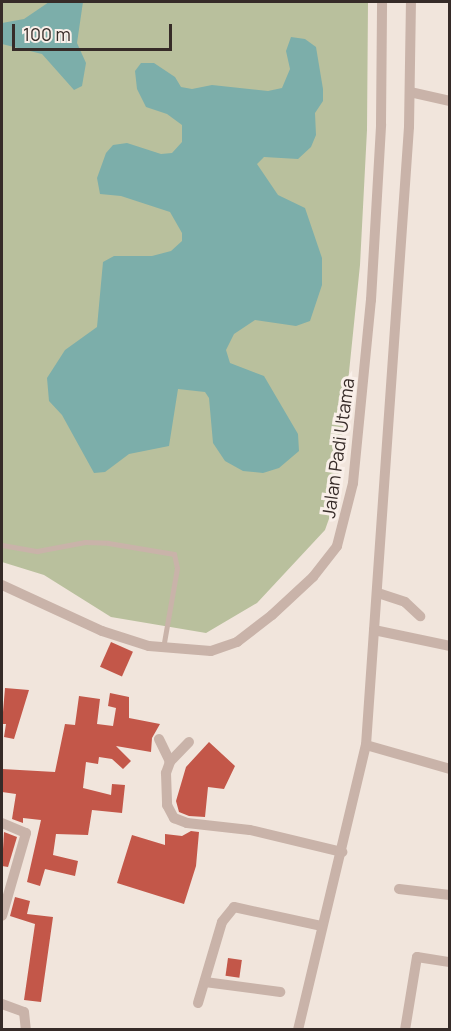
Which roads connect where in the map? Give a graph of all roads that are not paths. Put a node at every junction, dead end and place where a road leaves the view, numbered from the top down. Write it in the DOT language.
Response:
graph roads {
  1 [pos="382,2"];
  2 [pos="411,2"];
  3 [pos="410,92"];
  4 [pos="450,101"];
  5 [pos="2,544"];
  6 [pos="2,585"];
  7 [pos="378,593"];
  8 [pos="420,616"];
  9 [pos="374,630"];
  10 [pos="450,646"];
  11 [pos="163,648"];
  12 [pos="159,739"];
  13 [pos="189,742"];
  14 [pos="366,745"];
  15 [pos="170,762"];
  16 [pos="450,769"];
  17 [pos="2,823"];
  18 [pos="342,852"];
  19 [pos="399,889"];
  20 [pos="450,895"];
  21 [pos="2,916"];
  22 [pos="321,926"];
  23 [pos="450,962"];
  24 [pos="205,982"];
  25 [pos="280,992"];
  26 [pos="198,1003"];
  27 [pos="2,1004"];
  28 [pos="26,1029"];
  29 [pos="298,1029"];
  30 [pos="405,1029"];
  1 -- 11 [label="street, Jalan Padi Utama"];
  2 -- 3 [label="street"];
  3 -- 4 [label="street"];
  3 -- 7 [label="street"];
  5 -- 11 [label="lane"];
  6 -- 11 [label="street, Jalan Padi Utama"];
  7 -- 8 [label="street"];
  7 -- 9 [label="street"];
  9 -- 10 [label="street"];
  9 -- 14 [label="street"];
  12 -- 15 [label="street"];
  13 -- 15 [label="street"];
  14 -- 16 [label="street"];
  14 -- 18 [label="street"];
  15 -- 18 [label="street"];
  17 -- 21 [label="street"];
  18 -- 22 [label="street"];
  19 -- 20 [label="street"];
  22 -- 24 [label="street"];
  22 -- 29 [label="street"];
  23 -- 30 [label="street"];
  24 -- 25 [label="street"];
  24 -- 26 [label="street"];
  27 -- 28 [label="street"];
}
